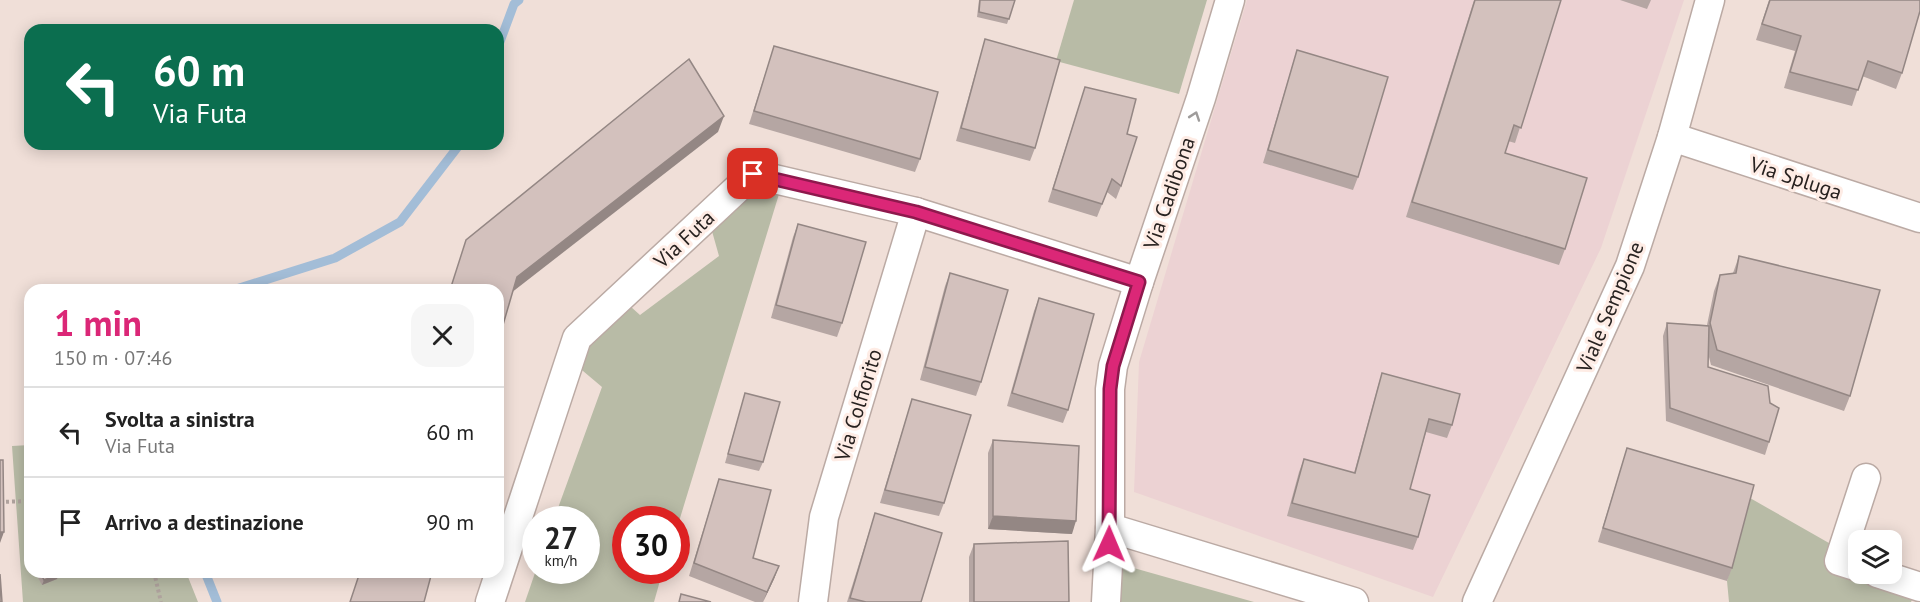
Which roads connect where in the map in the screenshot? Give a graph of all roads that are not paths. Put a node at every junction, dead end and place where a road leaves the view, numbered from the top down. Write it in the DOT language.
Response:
graph roads {
  1 [pos="1230,0"];
  2 [pos="1710,0"];
  3 [pos="1672,137"];
  4 [pos="916,212"];
  5 [pos="1920,218"];
  6 [pos="1139,282"];
  7 [pos="1866,478"];
  8 [pos="1110,528"];
  9 [pos="1849,530"];
  10 [pos="1848,533"];
  11 [pos="504,560"];
  12 [pos="1848,564"];
  13 [pos="498,578"];
  14 [pos="1902,581"];
  15 [pos="1920,586"];
  16 [pos="490,602"];
  17 [pos="813,602"];
  18 [pos="1106,602"];
  19 [pos="1354,602"];
  20 [pos="1478,602"];
  6 -- 1 [label="street, Via Cadibona, one-way"];
  2 -- 3 [label="street, Viale Sempione"];
  3 -- 5 [label="street, Via Spluga"];
  3 -- 20 [label="street, Viale Sempione"];
  4 -- 6 [label="street, Via Futa"];
  4 -- 11 [label="street, Via Futa"];
  4 -- 17 [label="street, Via Colfiorito"];
  6 -- 8 [label="street, Via Cadibona"];
  7 -- 9 [label="street"];
  8 -- 18 [label="street, Via Cadibona"];
  8 -- 19 [label="street"];
  10 -- 12 [label="street"];
  13 -- 16 [label="street, Via Futa"];
  14 -- 15 [label="street"];
}
